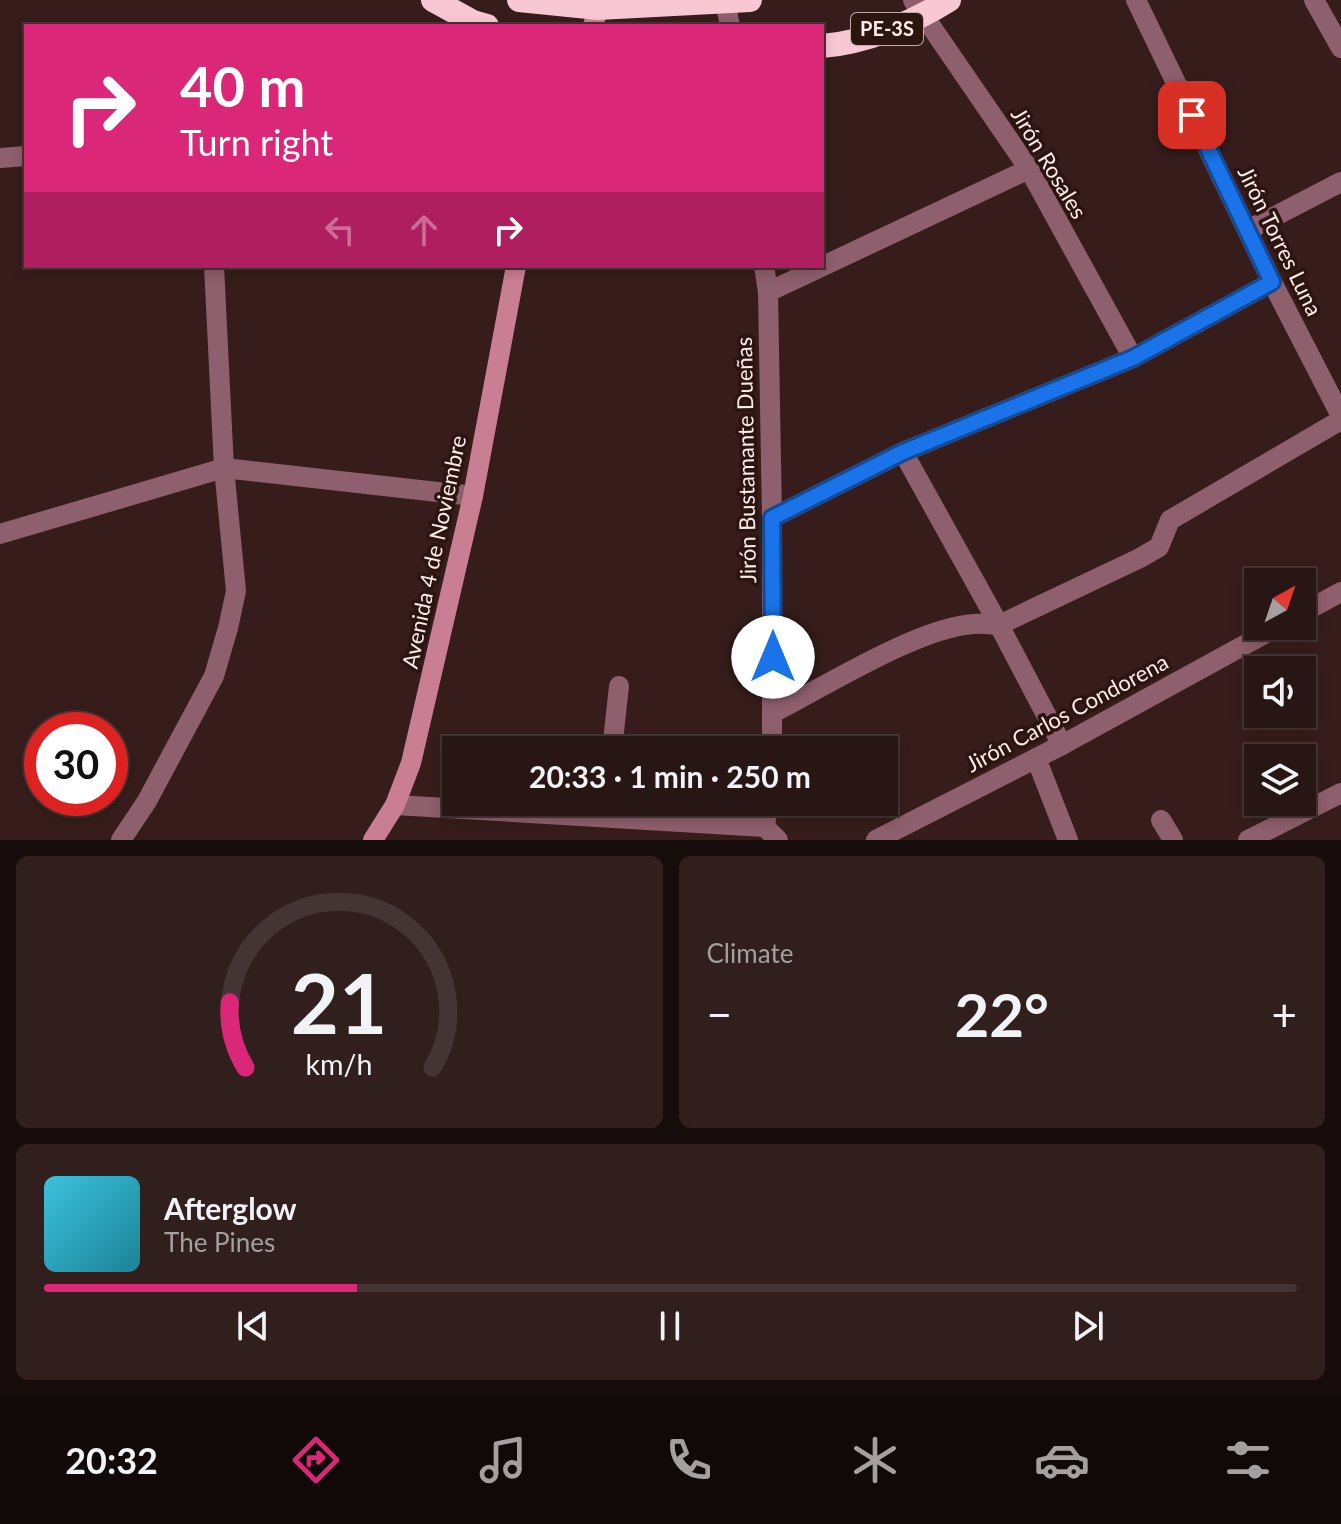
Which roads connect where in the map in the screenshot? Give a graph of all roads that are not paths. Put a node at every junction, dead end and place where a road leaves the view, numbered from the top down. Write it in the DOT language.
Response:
graph roads {
  1 [pos="433,0"];
  2 [pos="519,0"];
  3 [pos="750,0"];
  4 [pos="949,0"];
  5 [pos="1136,0"];
  6 [pos="1314,0"];
  7 [pos="725,1"];
  8 [pos="918,8"];
  9 [pos="598,11"];
  10 [pos="480,24"];
  11 [pos="730,24"];
  12 [pos="824,46"];
  13 [pos="1341,48"];
  14 [pos="24,156"];
  15 [pos="0,158"];
  16 [pos="1029,169"];
  17 [pos="1341,182"];
  18 [pos="1248,230"];
  19 [pos="824,266"];
  20 [pos="214,268"];
  21 [pos="516,268"];
  22 [pos="764,268"];
  23 [pos="819,268"];
  24 [pos="1272,282"];
  25 [pos="768,292"];
  26 [pos="1133,358"];
  27 [pos="1341,418"];
  28 [pos="903,452"];
  29 [pos="224,468"];
  30 [pos="473,496"];
  31 [pos="772,518"];
  32 [pos="0,534"];
  33 [pos="1341,592"];
  34 [pos="1316,605"];
  35 [pos="999,625"];
  36 [pos="1253,640"];
  37 [pos="619,686"];
  38 [pos="773,713"];
  39 [pos="614,736"];
  40 [pos="772,736"];
  41 [pos="1062,745"];
  42 [pos="1036,758"];
  43 [pos="1341,793"];
  44 [pos="395,805"];
  45 [pos="442,806"];
  46 [pos="654,816"];
  47 [pos="1161,820"];
  48 [pos="772,833"];
  49 [pos="121,840"];
  50 [pos="373,840"];
  51 [pos="876,840"];
  52 [pos="1068,840"];
  53 [pos="1173,840"];
  54 [pos="1248,840"];
  1 -- 10 [label="highway"];
  2 -- 9 [label="highway"];
  3 -- 7 [label="highway"];
  4 -- 8 [label="highway, PE-3S"];
  5 -- 18 [label="street, Jirón Torres Luna"];
  6 -- 13 [label="street"];
  7 -- 9 [label="highway"];
  7 -- 11 [label="street"];
  8 -- 12 [label="highway, PE-3S"];
  8 -- 16 [label="street, Jirón Rosales"];
  14 -- 15 [label="street"];
  16 -- 19 [label="street"];
  16 -- 26 [label="street, Jirón Rosales"];
  17 -- 18 [label="street"];
  18 -- 24 [label="street, Jirón Torres Luna"];
  20 -- 29 [label="street"];
  21 -- 30 [label="street, Avenida 4 de Noviembre"];
  22 -- 25 [label="street, Jirón Bustamante Dueñas"];
  23 -- 25 [label="street"];
  24 -- 26 [label="street"];
  24 -- 27 [label="street, Jirón Torres Luna"];
  25 -- 31 [label="street, Jirón Bustamante Dueñas"];
  26 -- 28 [label="street"];
  27 -- 35 [label="street"];
  28 -- 31 [label="street"];
  28 -- 35 [label="street"];
  29 -- 30 [label="street"];
  29 -- 32 [label="street"];
  29 -- 49 [label="street"];
  30 -- 44 [label="street, Avenida 4 de Noviembre"];
  31 -- 38 [label="street, Jirón Bustamante Dueñas"];
  33 -- 34 [label="street"];
  35 -- 38 [label="street"];
  35 -- 41 [label="street"];
  36 -- 41 [label="street, Jirón Carlos Condorena"];
  37 -- 39 [label="street"];
  38 -- 40 [label="street, Jirón Bustamante Dueñas"];
  41 -- 42 [label="street, Jirón Carlos Condorena"];
  42 -- 51 [label="street, Jirón Carlos Condorena"];
  42 -- 52 [label="street"];
  43 -- 54 [label="street"];
  44 -- 45 [label="street"];
  44 -- 50 [label="street, Avenida 4 de Noviembre"];
  46 -- 48 [label="street"];
  47 -- 53 [label="street"];
}
